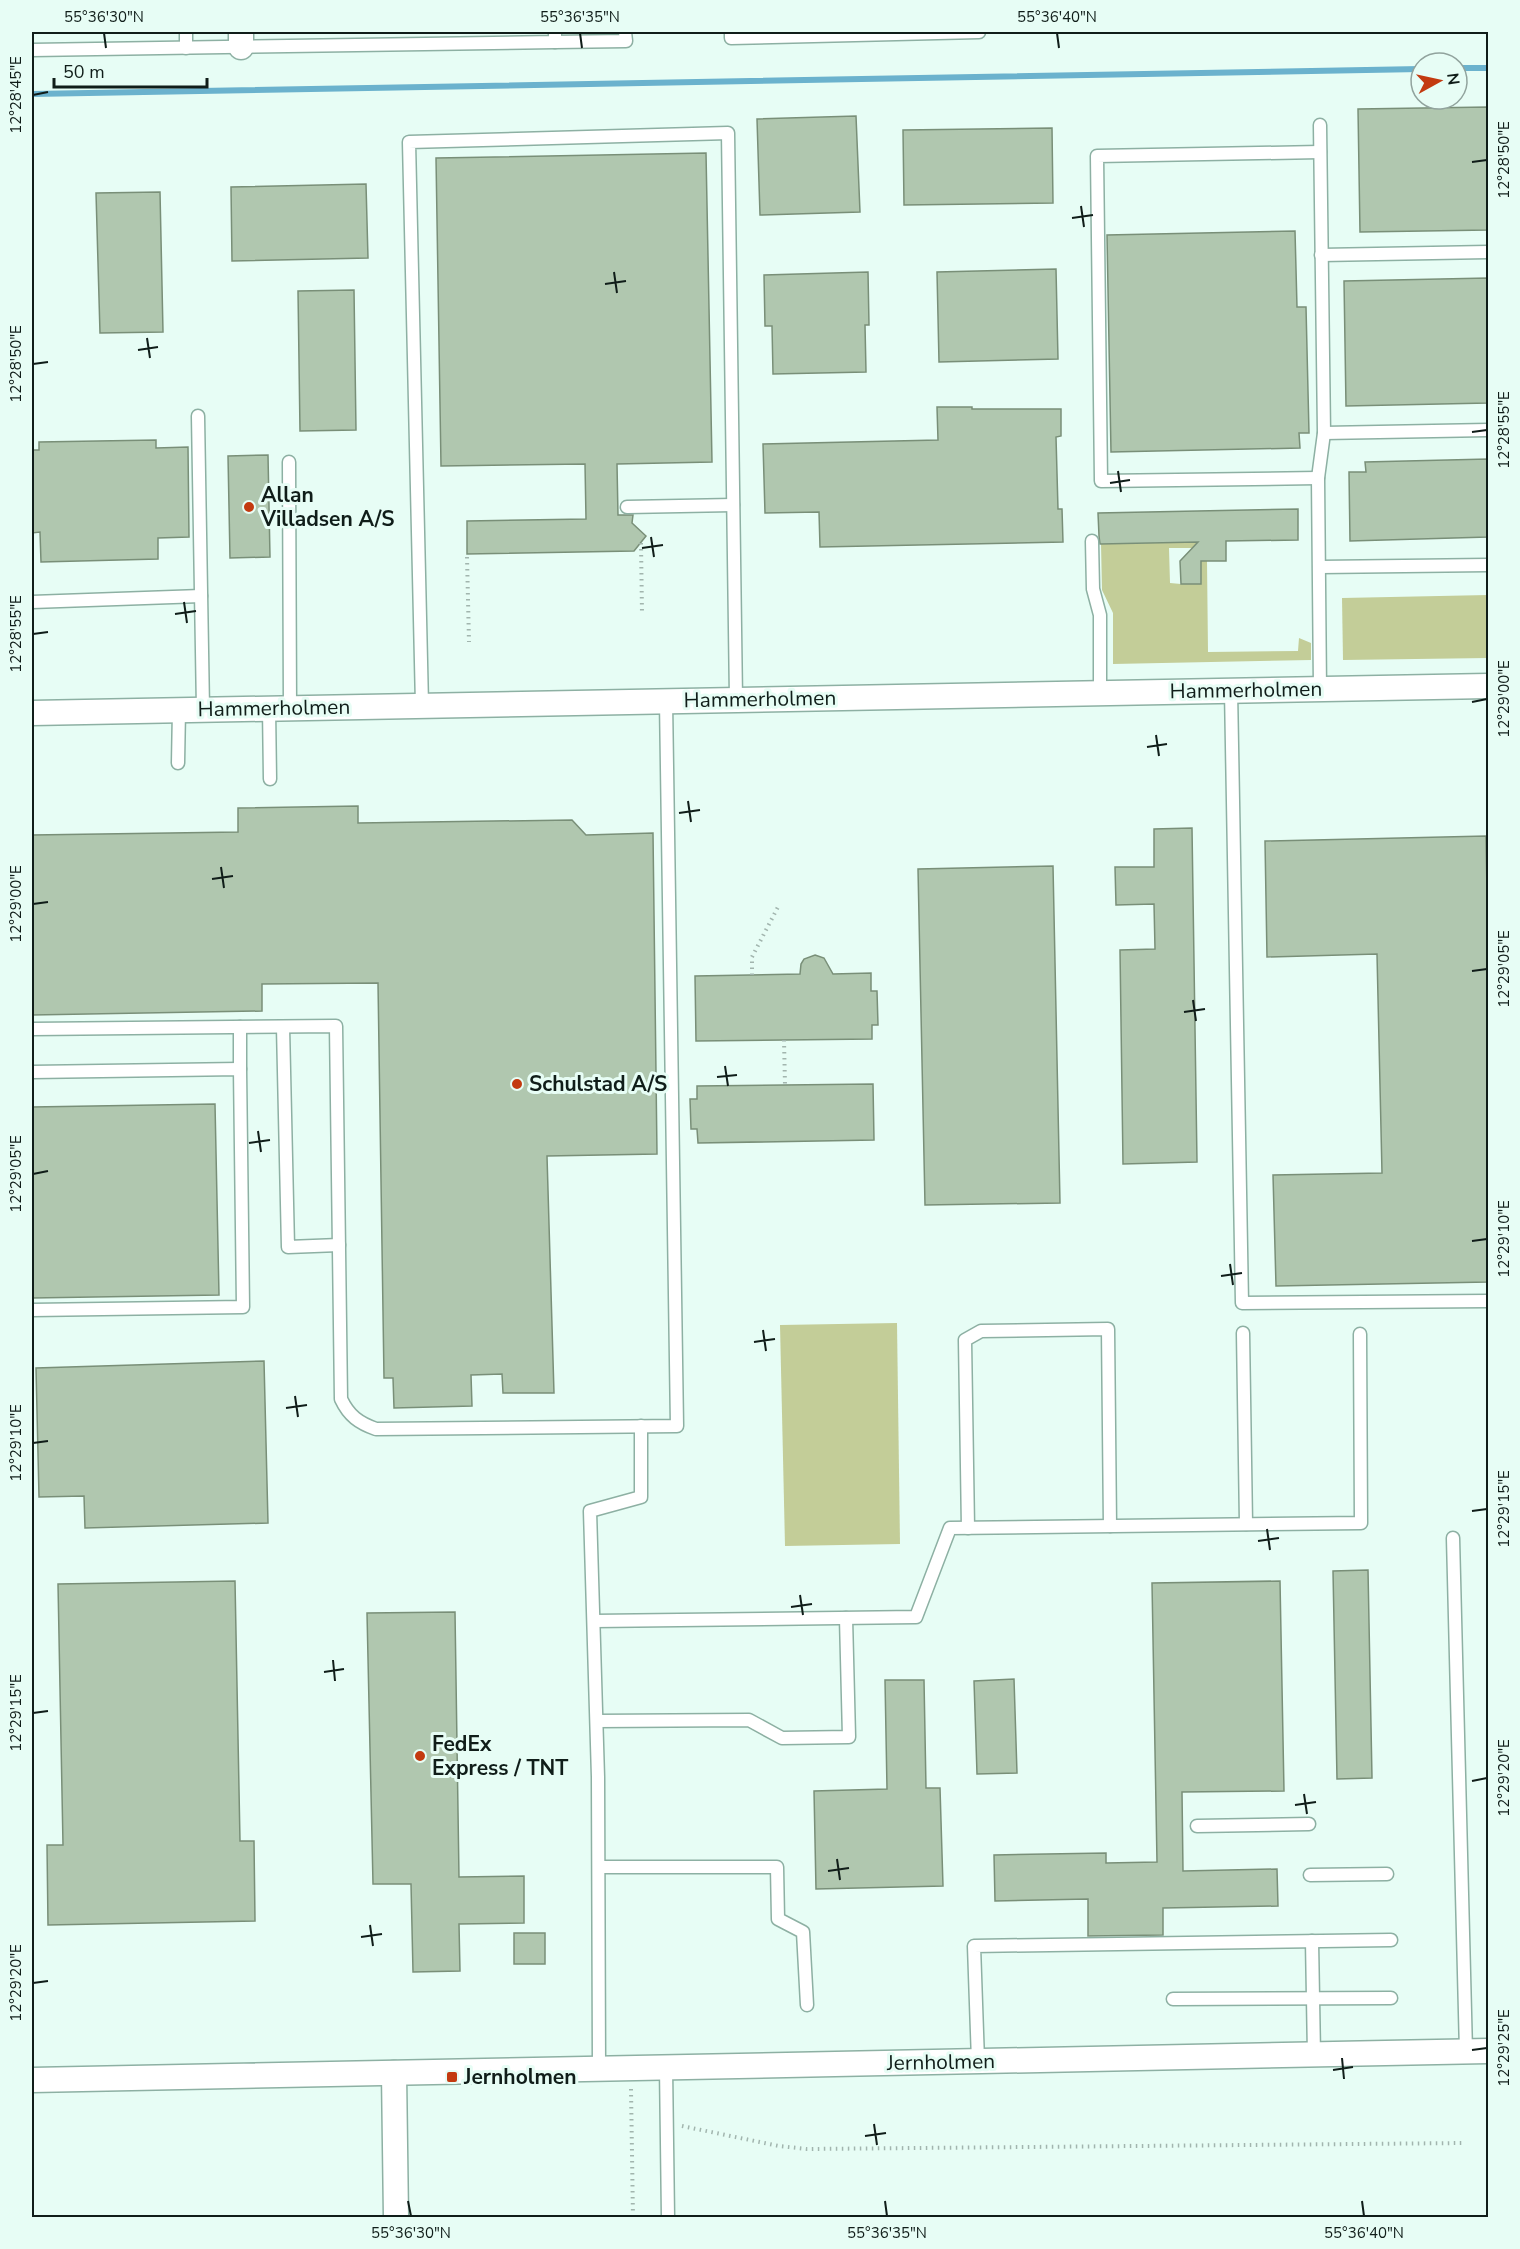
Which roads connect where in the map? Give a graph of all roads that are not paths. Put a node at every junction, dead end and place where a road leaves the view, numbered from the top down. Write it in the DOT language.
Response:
graph roads {
  1 [pos="186,32"];
  2 [pos="626,32"];
  3 [pos="731,32"];
  4 [pos="971,32"];
  5 [pos="979,32"];
  6 [pos="555,37"];
  7 [pos="241,39"];
  8 [pos="186,48"];
  9 [pos="32,50"];
  10 [pos="1320,125"];
  11 [pos="1320,152"];
  12 [pos="1488,252"];
  13 [pos="1321,255"];
  14 [pos="198,416"];
  15 [pos="1488,430"];
  16 [pos="1324,434"];
  17 [pos="289,462"];
  18 [pos="1318,478"];
  19 [pos="733,505"];
  20 [pos="627,507"];
  21 [pos="1092,542"];
  22 [pos="1488,565"];
  23 [pos="1320,567"];
  24 [pos="201,596"];
  25 [pos="32,602"];
  26 [pos="1488,686"];
  27 [pos="1320,689"];
  28 [pos="1231,690"];
  29 [pos="1100,693"];
  30 [pos="736,699"];
  31 [pos="666,701"];
  32 [pos="422,705"];
  33 [pos="280,708"];
  34 [pos="203,709"];
  35 [pos="179,710"];
  36 [pos="32,712"];
  37 [pos="178,763"];
  38 [pos="270,779"];
  39 [pos="240,1027"];
  40 [pos="283,1027"];
  41 [pos="32,1029"];
  42 [pos="240,1070"];
  43 [pos="32,1072"];
  44 [pos="339,1245"];
  45 [pos="1488,1301"];
  46 [pos="32,1310"];
  47 [pos="1243,1333"];
  48 [pos="1360,1334"];
  49 [pos="641,1426"];
  50 [pos="1246,1524"];
  51 [pos="1110,1526"];
  52 [pos="968,1528"];
  53 [pos="1454,1539"];
  54 [pos="846,1618"];
  55 [pos="594,1621"];
  56 [pos="597,1721"];
  57 [pos="1309,1824"];
  58 [pos="1197,1826"];
  59 [pos="599,1868"];
  60 [pos="1387,1874"];
  61 [pos="1310,1875"];
  62 [pos="1391,1940"];
  63 [pos="1312,1941"];
  64 [pos="1313,1998"];
  65 [pos="1391,1998"];
  66 [pos="1173,1999"];
  67 [pos="807,2005"];
  68 [pos="1477,2051"];
  69 [pos="1314,2055"];
  70 [pos="978,2061"];
  71 [pos="666,2067"];
  72 [pos="599,2069"];
  73 [pos="394,2073"];
  74 [pos="32,2080"];
  75 [pos="396,2217"];
  76 [pos="668,2217"];
  1 -- 8 [label="lane"];
  2 -- 6 [label="lane"];
  3 -- 4 [label="lane"];
  4 -- 5 [label="lane"];
  6 -- 7 [label="lane"];
  7 -- 8 [label="lane"];
  8 -- 9 [label="lane"];
  10 -- 11 [label="lane"];
  11 -- 13 [label="lane"];
  11 -- 18 [label="lane"];
  12 -- 13 [label="lane"];
  13 -- 16 [label="lane"];
  14 -- 24 [label="lane"];
  15 -- 16 [label="lane"];
  16 -- 18 [label="lane"];
  17 -- 33 [label="lane"];
  18 -- 23 [label="lane"];
  19 -- 20 [label="lane"];
  19 -- 30 [label="lane"];
  19 -- 32 [label="lane"];
  21 -- 29 [label="lane"];
  22 -- 23 [label="lane"];
  23 -- 27 [label="lane"];
  24 -- 25 [label="lane"];
  24 -- 34 [label="lane"];
  26 -- 27 [label="street, Hammerholmen"];
  27 -- 28 [label="street, Hammerholmen"];
  28 -- 29 [label="street, Hammerholmen"];
  28 -- 45 [label="lane"];
  29 -- 30 [label="street, Hammerholmen"];
  30 -- 31 [label="street, Hammerholmen"];
  31 -- 32 [label="street, Hammerholmen"];
  31 -- 49 [label="lane"];
  32 -- 33 [label="street, Hammerholmen"];
  33 -- 34 [label="street, Hammerholmen"];
  33 -- 38 [label="lane"];
  34 -- 35 [label="street, Hammerholmen"];
  35 -- 36 [label="street, Hammerholmen"];
  35 -- 37 [label="lane"];
  39 -- 40 [label="lane"];
  39 -- 41 [label="lane"];
  39 -- 42 [label="lane"];
  40 -- 44 [label="lane"];
  40 -- 44 [label="lane"];
  42 -- 43 [label="lane"];
  42 -- 46 [label="lane"];
  44 -- 49 [label="lane"];
  47 -- 50 [label="lane"];
  48 -- 50 [label="lane"];
  49 -- 55 [label="lane"];
  50 -- 51 [label="lane"];
  51 -- 52 [label="lane"];
  51 -- 52 [label="lane"];
  52 -- 54 [label="lane"];
  53 -- 68 [label="lane"];
  54 -- 55 [label="lane"];
  54 -- 56 [label="lane"];
  55 -- 56 [label="lane"];
  56 -- 59 [label="lane"];
  57 -- 58 [label="lane"];
  59 -- 67 [label="lane"];
  59 -- 72 [label="lane"];
  60 -- 61 [label="lane"];
  62 -- 63 [label="lane"];
  63 -- 64 [label="lane"];
  63 -- 70 [label="lane"];
  64 -- 65 [label="lane"];
  64 -- 66 [label="lane"];
  64 -- 69 [label="lane"];
  68 -- 69 [label="street, Jernholmen"];
  69 -- 70 [label="street, Jernholmen"];
  70 -- 71 [label="street, Jernholmen"];
  71 -- 72 [label="street, Jernholmen"];
  71 -- 76 [label="lane"];
  72 -- 73 [label="street, Jernholmen"];
  73 -- 74 [label="street, Jernholmen"];
  73 -- 75 [label="street"];
}
